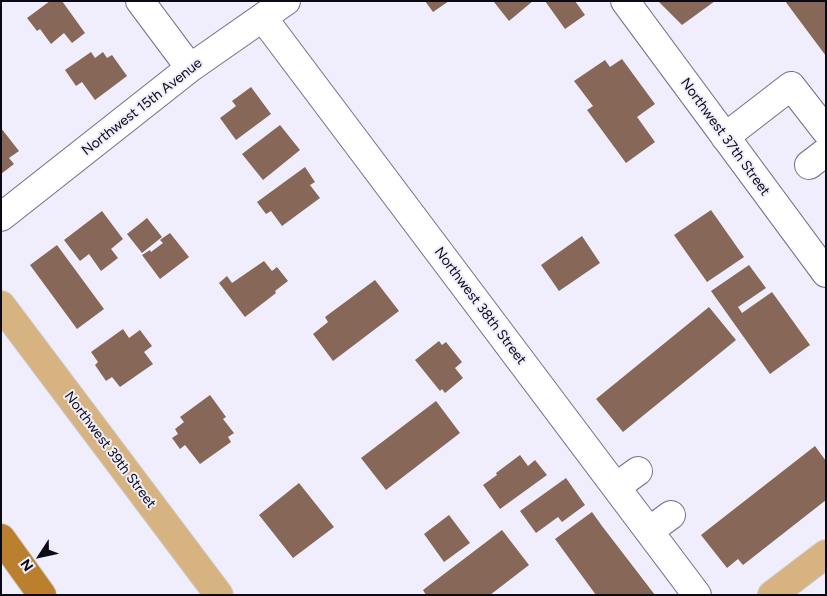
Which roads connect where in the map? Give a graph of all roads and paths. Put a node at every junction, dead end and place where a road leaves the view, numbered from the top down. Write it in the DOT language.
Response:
graph roads {
  1 [pos="140,1"];
  2 [pos="286,1"];
  3 [pos="625,1"];
  4 [pos="263,18"];
  5 [pos="190,68"];
  6 [pos="826,131"];
  7 [pos="725,137"];
  8 [pos="1,217"];
  9 [pos="826,273"];
  10 [pos="1,305"];
  11 [pos="638,471"];
  12 [pos="616,487"];
  13 [pos="671,514"];
  14 [pos="649,531"];
  15 [pos="1,538"];
  16 [pos="826,554"];
  17 [pos="42,595"];
  18 [pos="219,595"];
  19 [pos="697,595"];
  20 [pos="772,595"];
  1 -- 5 [label="street"];
  2 -- 4 [label="street, Northwest 15th Avenue"];
  3 -- 7 [label="street, Northwest 37th Street"];
  4 -- 5 [label="street, Northwest 15th Avenue"];
  4 -- 12 [label="street, Northwest 38th Street"];
  5 -- 8 [label="street, Northwest 15th Avenue"];
  6 -- 7 [label="street"];
  7 -- 9 [label="street, Northwest 37th Street"];
  10 -- 18 [label="main road, Northwest 39th Street"];
  11 -- 12 [label="street"];
  12 -- 14 [label="street, Northwest 38th Street"];
  13 -- 14 [label="street"];
  14 -- 19 [label="street, Northwest 38th Street"];
  15 -- 17 [label="highway"];
  16 -- 20 [label="main road"];
}
